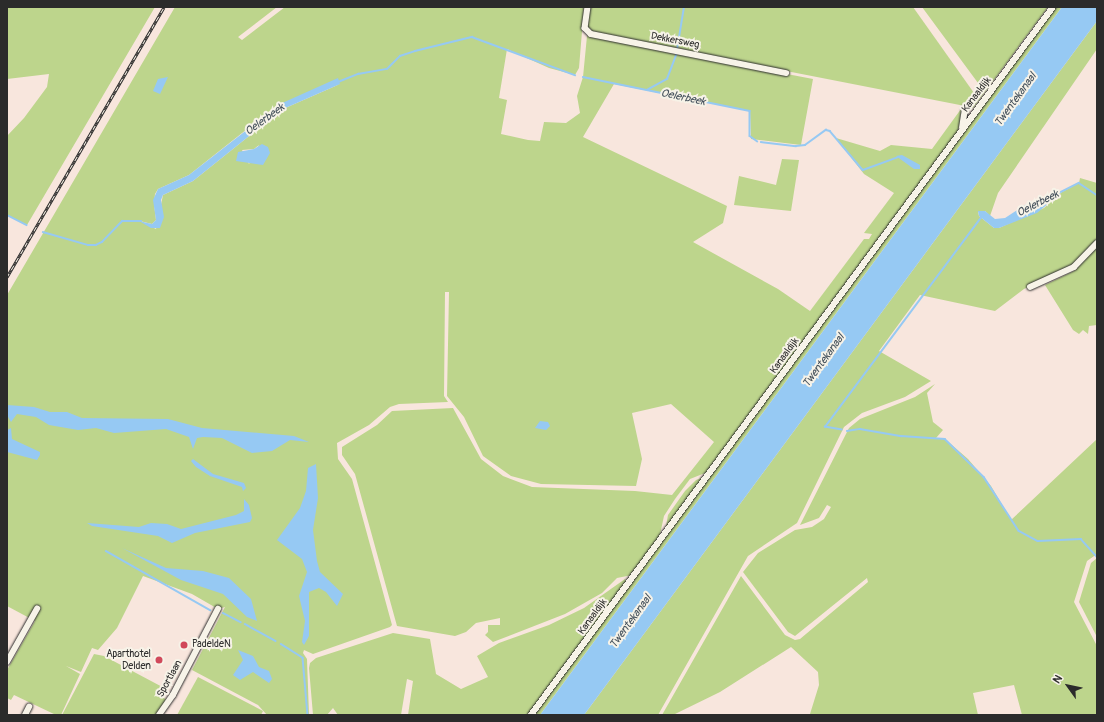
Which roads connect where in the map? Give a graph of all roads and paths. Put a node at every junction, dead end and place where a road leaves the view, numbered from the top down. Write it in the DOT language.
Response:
graph roads {
  1 [pos="588,7"];
  2 [pos="1053,7"];
  3 [pos="786,72"];
  4 [pos="976,110"];
  5 [pos="961,130"];
  6 [pos="1097,243"];
  7 [pos="1030,287"];
  8 [pos="37,609"];
  9 [pos="218,609"];
  10 [pos="7,662"];
  11 [pos="29,707"];
  12 [pos="25,715"];
  13 [pos="159,715"];
  14 [pos="531,715"];
  1 -- 3 [label="street, Dekkersweg"];
  2 -- 4 [label="street, Kanaaldijk"];
  4 -- 5 [label="street, Kanaaldijk"];
  4 -- 5 [label="street"];
  5 -- 14 [label="street, Kanaaldijk"];
  6 -- 7 [label="street"];
  8 -- 10 [label="street"];
  9 -- 13 [label="street, Sportlaan"];
  11 -- 12 [label="street"];
}
